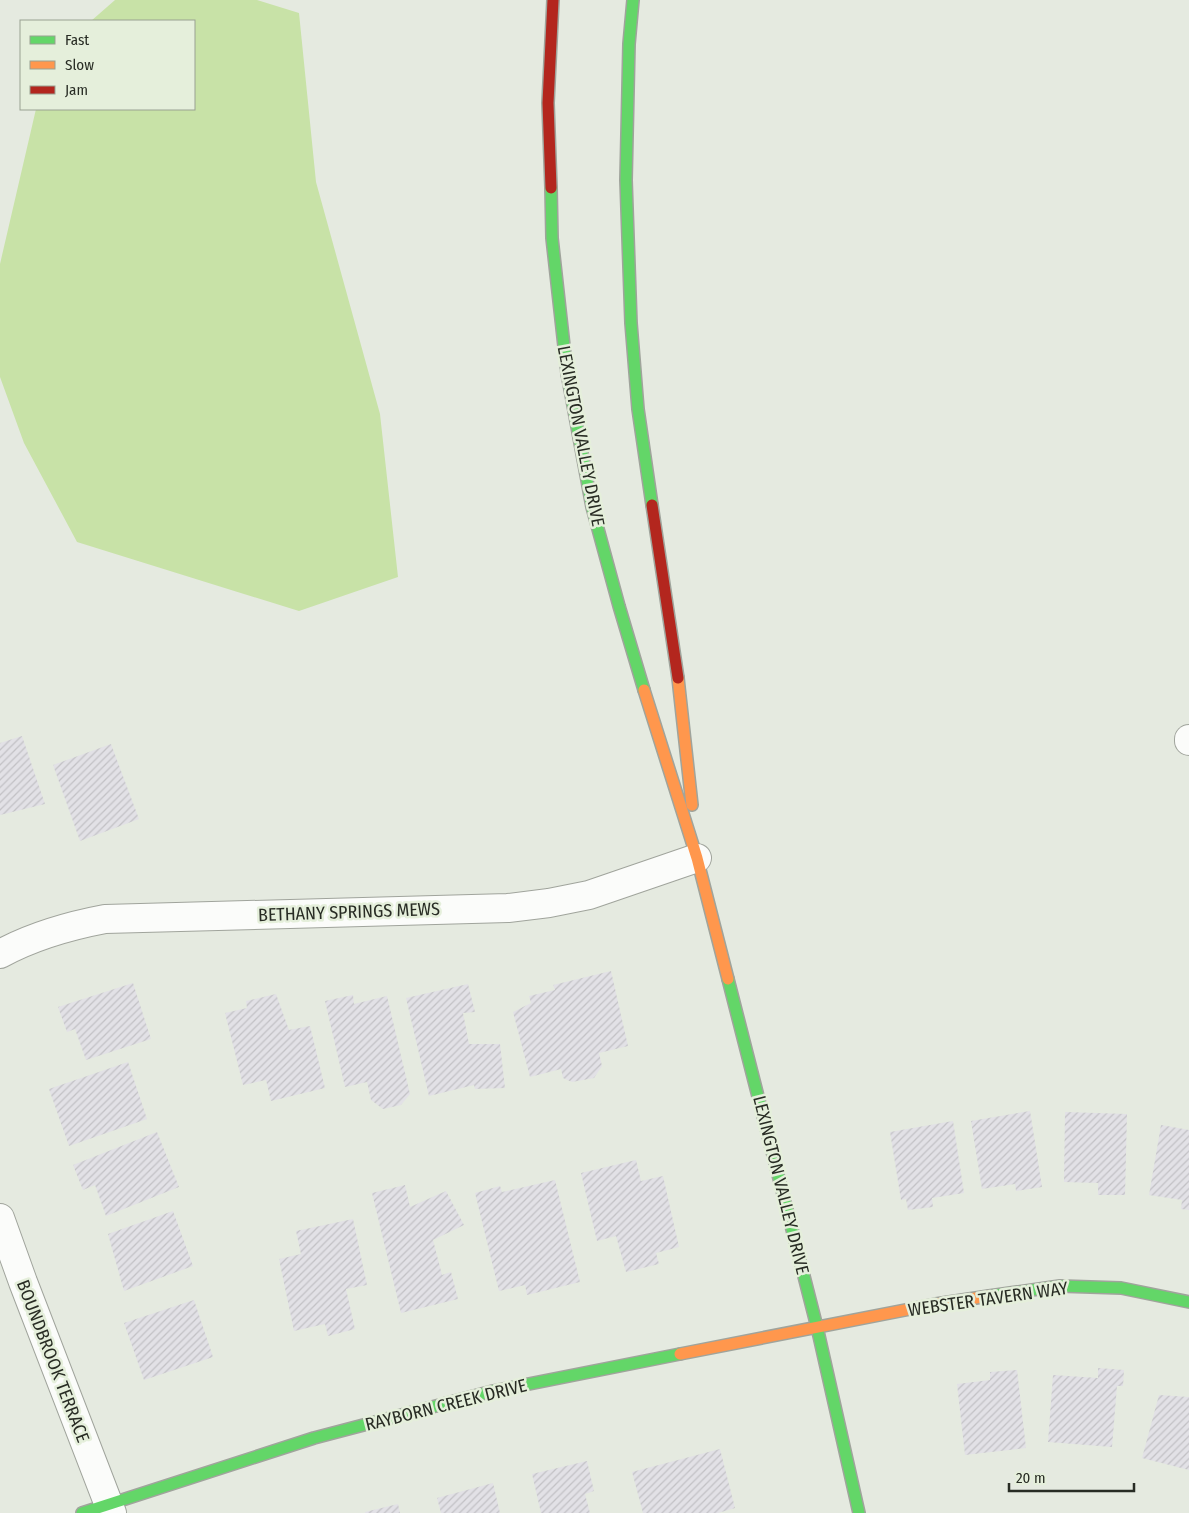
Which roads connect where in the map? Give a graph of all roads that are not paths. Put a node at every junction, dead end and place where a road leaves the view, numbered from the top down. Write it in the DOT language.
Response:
graph roads {
  1 [pos="553,0"];
  2 [pos="633,0"];
  3 [pos="697,858"];
  4 [pos="0,954"];
  5 [pos="0,1218"];
  6 [pos="1189,1302"];
  7 [pos="818,1327"];
  8 [pos="110,1509"];
  9 [pos="82,1513"];
  10 [pos="860,1513"];
  1 -- 3 [label="street, LEXINGTON VALLEY DRIVE"];
  2 -- 3 [label="street, LEXINGTON VALLEY DRIVE"];
  3 -- 4 [label="street, BETHANY SPRINGS MEWS"];
  3 -- 7 [label="street, LEXINGTON VALLEY DRIVE"];
  5 -- 8 [label="street, BOUNDBROOK TERRACE"];
  6 -- 7 [label="street, WEBSTER TAVERN WAY"];
  7 -- 8 [label="street, RAYBORN CREEK DRIVE"];
  7 -- 10 [label="street, LEXINGTON VALLEY DRIVE"];
  8 -- 9 [label="street, RAYBORN CREEK DRIVE"];
}
